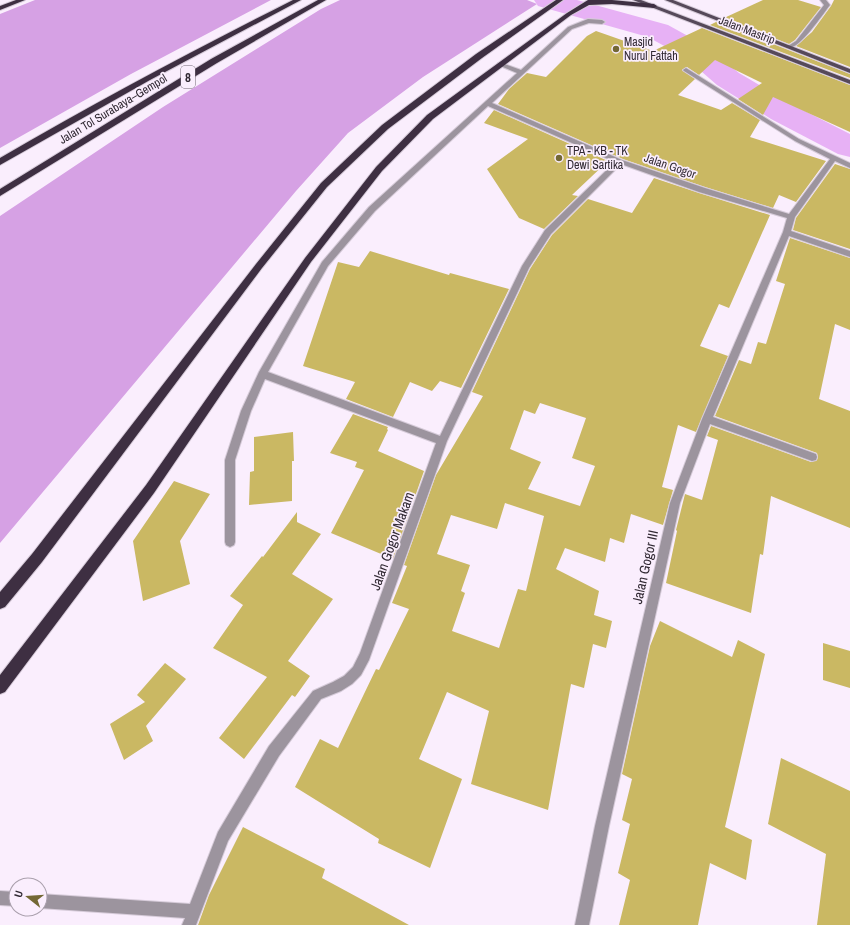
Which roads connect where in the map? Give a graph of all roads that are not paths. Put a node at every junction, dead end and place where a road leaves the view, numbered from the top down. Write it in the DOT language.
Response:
graph roads {
  1 [pos="22,0"];
  2 [pos="298,0"];
  3 [pos="323,0"];
  4 [pos="560,0"];
  5 [pos="636,0"];
  6 [pos="668,0"];
  7 [pos="823,0"];
  8 [pos="588,3"];
  9 [pos="654,6"];
  10 [pos="0,8"];
  11 [pos="602,22"];
  12 [pos="790,47"];
  13 [pos="490,60"];
  14 [pos="686,70"];
  15 [pos="850,71"];
  16 [pos="521,72"];
  17 [pos="850,82"];
  18 [pos="486,103"];
  19 [pos="833,159"];
  20 [pos="620,161"];
  21 [pos="0,162"];
  22 [pos="850,166"];
  23 [pos="0,193"];
  24 [pos="791,217"];
  25 [pos="787,232"];
  26 [pos="850,254"];
  27 [pos="262,374"];
  28 [pos="707,419"];
  29 [pos="442,442"];
  30 [pos="812,457"];
  31 [pos="230,542"];
  32 [pos="0,602"];
  33 [pos="0,687"];
  34 [pos="48,902"];
  35 [pos="193,911"];
  36 [pos="188,925"];
  37 [pos="582,925"];
  1 -- 10 [label="highway"];
  2 -- 21 [label="highway, Jalan Tol Surabaya–Gempol / 8"];
  3 -- 23 [label="highway, Jalan Tol Surabaya–Gempol / 8"];
  4 -- 13 [label="highway"];
  5 -- 9 [label="main road, Jalan Mastrip"];
  6 -- 12 [label="main road, Jalan Mastrip"];
  7 -- 12 [label="street"];
  8 -- 9 [label="highway"];
  8 -- 13 [label="highway"];
  9 -- 17 [label="main road, Jalan Mastrip"];
  11 -- 16 [label="street"];
  12 -- 15 [label="main road, Jalan Mastrip"];
  13 -- 16 [label="street"];
  13 -- 32 [label="highway"];
  13 -- 33 [label="highway"];
  14 -- 19 [label="street"];
  16 -- 18 [label="street"];
  18 -- 20 [label="street, Jalan Gogor"];
  18 -- 27 [label="street"];
  19 -- 22 [label="street"];
  19 -- 24 [label="street"];
  20 -- 24 [label="street, Jalan Gogor"];
  20 -- 29 [label="street, Jalan Gogor Makam"];
  24 -- 25 [label="street"];
  25 -- 26 [label="street"];
  25 -- 28 [label="street, Jalan Gogor III"];
  27 -- 29 [label="street"];
  27 -- 31 [label="street"];
  28 -- 30 [label="street"];
  28 -- 37 [label="street, Jalan Gogor III"];
  29 -- 35 [label="street, Jalan Gogor Makam"];
  34 -- 35 [label="street"];
  35 -- 36 [label="street, Jalan Gogor Makam"];
}
